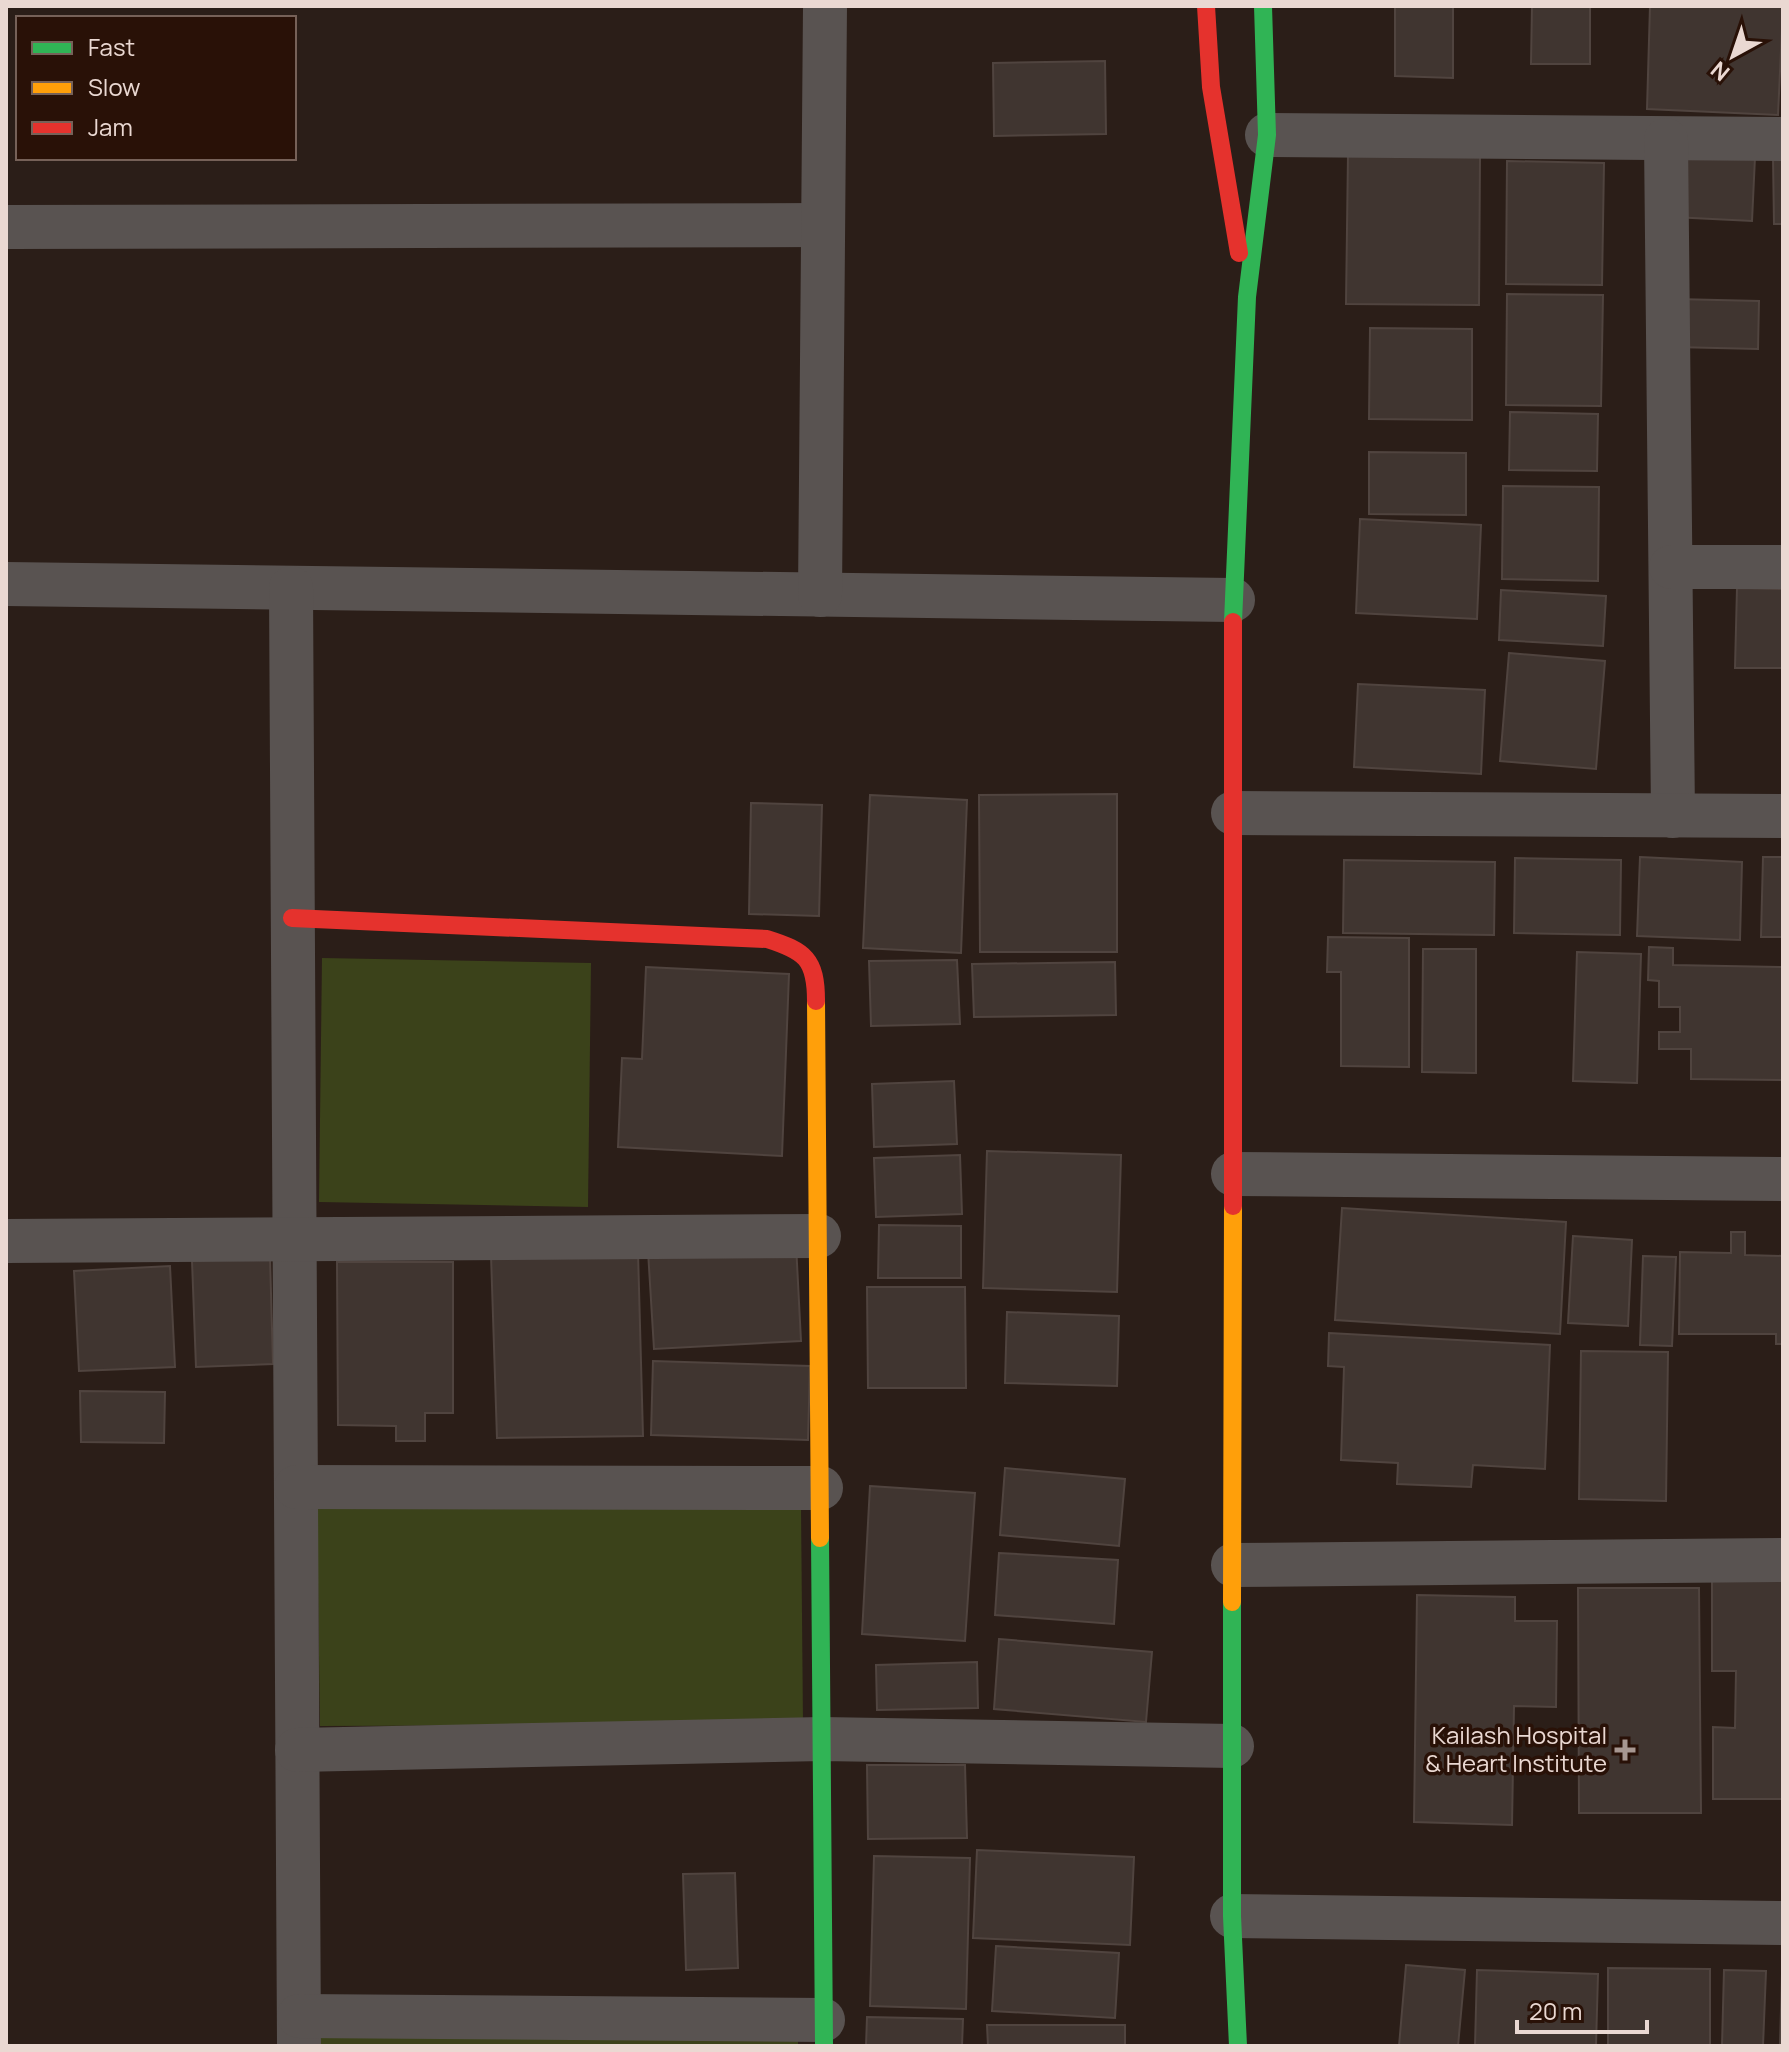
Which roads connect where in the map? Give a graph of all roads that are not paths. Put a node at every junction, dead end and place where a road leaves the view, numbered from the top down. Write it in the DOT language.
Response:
graph roads {
  1 [pos="825,6"];
  2 [pos="1206,6"];
  3 [pos="1263,6"];
  4 [pos="1267,135"];
  5 [pos="1783,139"];
  6 [pos="1666,140"];
  7 [pos="823,225"];
  8 [pos="6,227"];
  9 [pos="1247,297"];
  10 [pos="1671,567"];
  11 [pos="1783,567"];
  12 [pos="6,584"];
  13 [pos="291,588"];
  14 [pos="820,595"];
  15 [pos="1233,600"];
  16 [pos="1233,813"];
  17 [pos="1673,816"];
  18 [pos="1783,816"];
  19 [pos="292,918"];
  20 [pos="1233,1174"];
  21 [pos="1783,1179"];
  22 [pos="819,1236"];
  23 [pos="295,1239"];
  24 [pos="6,1241"];
  25 [pos="296,1487"];
  26 [pos="821,1488"];
  27 [pos="1783,1560"];
  28 [pos="1233,1565"];
  29 [pos="822,1739"];
  30 [pos="1232,1746"];
  31 [pos="297,1750"];
  32 [pos="1232,1916"];
  33 [pos="1783,1923"];
  34 [pos="299,2031"];
  35 [pos="824,2033"];
  36 [pos="1238,2046"];
  1 -- 7 [label="street"];
  2 -- 9 [label="street"];
  3 -- 4 [label="street"];
  4 -- 6 [label="street"];
  4 -- 9 [label="street"];
  5 -- 6 [label="street"];
  6 -- 10 [label="street"];
  7 -- 8 [label="street"];
  7 -- 14 [label="street"];
  9 -- 15 [label="street"];
  10 -- 11 [label="street"];
  10 -- 17 [label="street"];
  12 -- 13 [label="street"];
  13 -- 14 [label="street"];
  13 -- 19 [label="street"];
  14 -- 15 [label="street"];
  15 -- 16 [label="street"];
  16 -- 17 [label="street"];
  16 -- 20 [label="street"];
  17 -- 18 [label="street"];
  19 -- 22 [label="street"];
  19 -- 23 [label="street"];
  20 -- 21 [label="street"];
  20 -- 28 [label="street"];
  22 -- 23 [label="street"];
  22 -- 26 [label="street"];
  23 -- 24 [label="street"];
  23 -- 25 [label="street"];
  25 -- 26 [label="street"];
  25 -- 31 [label="street"];
  26 -- 29 [label="street"];
  27 -- 28 [label="street"];
  28 -- 30 [label="street"];
  29 -- 30 [label="street"];
  29 -- 31 [label="street"];
  29 -- 35 [label="street"];
  30 -- 32 [label="street"];
  31 -- 34 [label="street"];
  32 -- 33 [label="street"];
  32 -- 36 [label="street"];
  34 -- 35 [label="street"];
}
